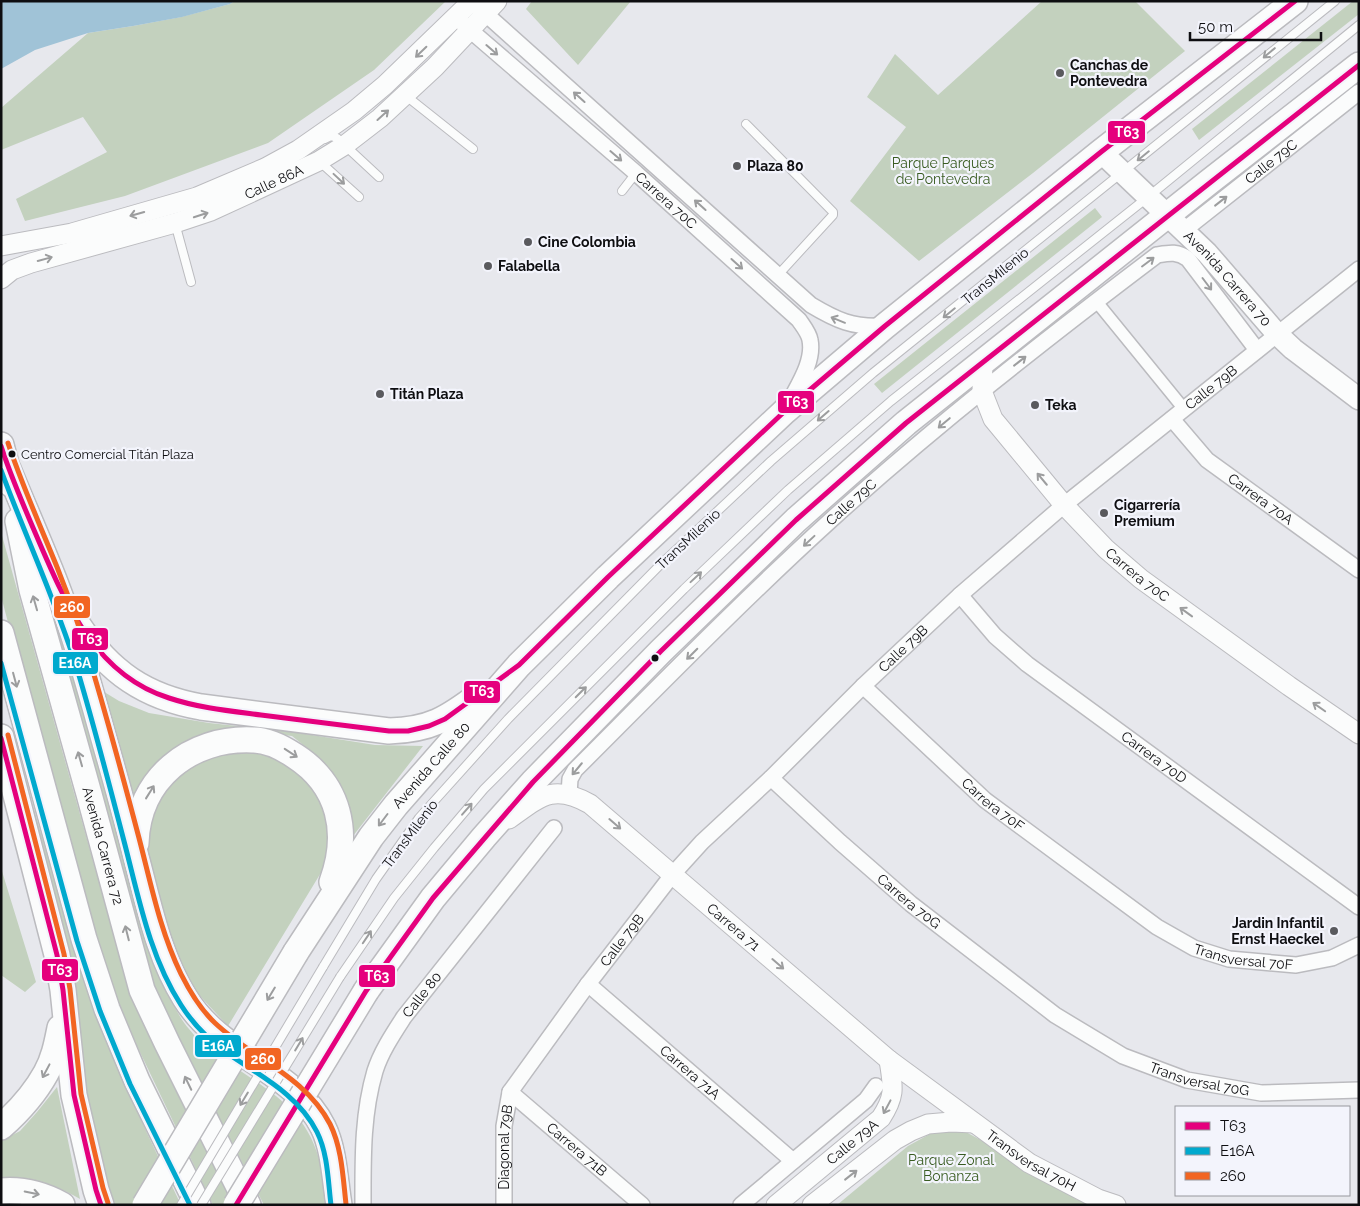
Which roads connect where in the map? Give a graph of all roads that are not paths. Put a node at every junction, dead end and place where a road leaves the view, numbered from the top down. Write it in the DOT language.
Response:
graph roads {
  1 [pos="1295,1"];
  2 [pos="1335,1"];
  3 [pos="485,5"];
  4 [pos="456,18"];
  5 [pos="1359,25"];
  6 [pos="470,30"];
  7 [pos="1359,65"];
  8 [pos="1359,92"];
  9 [pos="405,95"];
  10 [pos="746,124"];
  11 [pos="345,145"];
  12 [pos="473,149"];
  13 [pos="298,150"];
  14 [pos="1101,152"];
  15 [pos="319,161"];
  16 [pos="636,173"];
  17 [pos="1122,173"];
  18 [pos="379,177"];
  19 [pos="622,191"];
  20 [pos="359,197"];
  21 [pos="1148,197"];
  22 [pos="175,223"];
  23 [pos="1175,223"];
  24 [pos="1,246"];
  25 [pos="1172,252"];
  26 [pos="1359,269"];
  27 [pos="778,275"];
  28 [pos="1,279"];
  29 [pos="191,282"];
  30 [pos="1096,301"];
  31 [pos="885,326"];
  32 [pos="1277,334"];
  33 [pos="1257,350"];
  34 [pos="982,362"];
  35 [pos="982,392"];
  36 [pos="1359,399"];
  37 [pos="1184,409"];
  38 [pos="785,411"];
  39 [pos="1172,419"];
  40 [pos="1,445"];
  41 [pos="8,469"];
  42 [pos="1064,505"];
  43 [pos="1359,570"];
  44 [pos="56,585"];
  45 [pos="960,595"];
  46 [pos="1,633"];
  47 [pos="520,665"];
  48 [pos="863,686"];
  49 [pos="1359,734"];
  50 [pos="1,737"];
  51 [pos="770,778"];
  52 [pos="569,794"];
  53 [pos="554,828"];
  54 [pos="484,837"];
  55 [pos="136,856"];
  56 [pos="673,874"];
  57 [pos="1359,907"];
  58 [pos="1134,911"];
  59 [pos="321,913"];
  60 [pos="1359,944"];
  61 [pos="588,984"];
  62 [pos="63,990"];
  63 [pos="1055,1015"];
  64 [pos="889,1060"];
  65 [pos="876,1086"];
  66 [pos="1359,1090"];
  67 [pos="510,1092"];
  68 [pos="974,1123"];
  69 [pos="1,1127"];
  70 [pos="793,1161"];
  71 [pos="1,1191"];
  72 [pos="362,1201"];
  73 [pos="62,1205"];
  74 [pos="101,1205"];
  75 [pos="145,1205"];
  76 [pos="180,1205"];
  77 [pos="199,1205"];
  78 [pos="236,1205"];
  79 [pos="248,1205"];
  80 [pos="339,1205"];
  81 [pos="504,1205"];
  82 [pos="642,1205"];
  83 [pos="741,1205"];
  84 [pos="776,1205"];
  85 [pos="812,1205"];
  86 [pos="1116,1205"];
  1 -- 14 [label="highway, Avenida Calle 80"];
  2 -- 17 [label="lane, TransMilenio, one-way"];
  3 -- 4 [label="street, Calle 86A"];
  3 -- 6 [label="street, Calle 86A"];
  27 -- 3 [label="street, Carrera 70C, one-way"];
  4 -- 6 [label="street, Carrera 70C"];
  4 -- 13 [label="street, Calle 86A, one-way"];
  5 -- 21 [label="lane, TransMilenio"];
  6 -- 9 [label="street, Calle 86A"];
  6 -- 16 [label="street, Carrera 70C, one-way"];
  7 -- 23 [label="highway"];
  23 -- 8 [label="street, Calle 79C, one-way"];
  11 -- 9 [label="street, Calle 86A, one-way"];
  9 -- 12 [label="lane"];
  10 -- 27 [label="lane"];
  11 -- 13 [label="lane"];
  11 -- 15 [label="street, Calle 86A"];
  11 -- 18 [label="lane"];
  13 -- 24 [label="street, Calle 86A, one-way"];
  14 -- 17 [label="main road, Avenida Carrera 70"];
  14 -- 31 [label="highway, Avenida Calle 80"];
  15 -- 20 [label="lane, one-way"];
  22 -- 15 [label="street, Calle 86A, one-way"];
  16 -- 19 [label="lane"];
  16 -- 38 [label="street, Carrera 70C, one-way"];
  17 -- 21 [label="main road, Avenida Carrera 70"];
  17 -- 76 [label="lane, TransMilenio, one-way, bridge"];
  21 -- 23 [label="main road, Avenida Carrera 70"];
  77 -- 21 [label="lane, TransMilenio, one-way, bridge"];
  28 -- 22 [label="street, Calle 86A, one-way"];
  22 -- 29 [label="lane"];
  23 -- 32 [label="main road, Avenida Carrera 70"];
  23 -- 34 [label="highway"];
  30 -- 25 [label="street, Calle 79C, one-way"];
  25 -- 33 [label="street, Avenida Carrera 70, one-way"];
  26 -- 32 [label="street, Calle 79B"];
  31 -- 27 [label="street, Carrera 70C, one-way"];
  35 -- 30 [label="street, Calle 79C, one-way"];
  30 -- 37 [label="street"];
  31 -- 38 [label="highway, Avenida Calle 80"];
  32 -- 33 [label="street, Calle 79B"];
  32 -- 36 [label="main road, Avenida Carrera 70"];
  33 -- 37 [label="street, Calle 79B"];
  34 -- 35 [label="street, Carrera 70C"];
  34 -- 54 [label="highway"];
  42 -- 35 [label="street, Carrera 70C, one-way"];
  35 -- 52 [label="street, Calle 79C, one-way"];
  37 -- 39 [label="street, Calle 79B"];
  38 -- 47 [label="highway, Avenida Calle 80"];
  39 -- 42 [label="street, Calle 79B"];
  39 -- 43 [label="street, Carrera 70A"];
  40 -- 41 [label="highway, Avenida Carrera 72"];
  41 -- 44 [label="highway, Avenida Carrera 72"];
  79 -- 41 [label="highway, Avenida Carrera 72, one-way"];
  42 -- 45 [label="street, Calle 79B"];
  49 -- 42 [label="street, Carrera 70C, one-way"];
  44 -- 47 [label="highway"];
  44 -- 55 [label="highway, Avenida Carrera 72"];
  45 -- 48 [label="street, Calle 79B"];
  45 -- 57 [label="street, Carrera 70D"];
  46 -- 77 [label="highway, one-way"];
  47 -- 59 [label="highway, Avenida Calle 80, one-way"];
  48 -- 51 [label="street, Calle 79B"];
  48 -- 58 [label="street, Carrera 70F"];
  50 -- 62 [label="highway"];
  51 -- 56 [label="street, Calle 79B"];
  51 -- 63 [label="street, Carrera 70G"];
  52 -- 54 [label="street"];
  52 -- 56 [label="street, Carrera 71, one-way"];
  53 -- 72 [label="street, Calle 80"];
  54 -- 78 [label="highway, bridge"];
  55 -- 59 [label="highway, one-way"];
  55 -- 80 [label="highway, Avenida Carrera 72"];
  56 -- 61 [label="street, Calle 79B"];
  56 -- 64 [label="street, Carrera 71, one-way"];
  58 -- 60 [label="street, Transversal 70F"];
  59 -- 75 [label="highway, Avenida Calle 80, one-way, bridge"];
  61 -- 67 [label="street, Calle 79B"];
  61 -- 70 [label="street, Carrera 71A"];
  62 -- 69 [label="highway, one-way"];
  62 -- 74 [label="highway"];
  63 -- 66 [label="street, Transversal 70G"];
  64 -- 68 [label="street, Carrera 71"];
  64 -- 84 [label="street, Calle 79A, one-way"];
  65 -- 70 [label="street, Calle 79A"];
  67 -- 81 [label="street, Diagonal 79B"];
  67 -- 82 [label="street, Carrera 71B"];
  85 -- 68 [label="street, Calle 79A, one-way"];
  68 -- 86 [label="street, Transversal 70H"];
  70 -- 83 [label="street, Calle 79A"];
  71 -- 73 [label="highway, one-way"];
}
